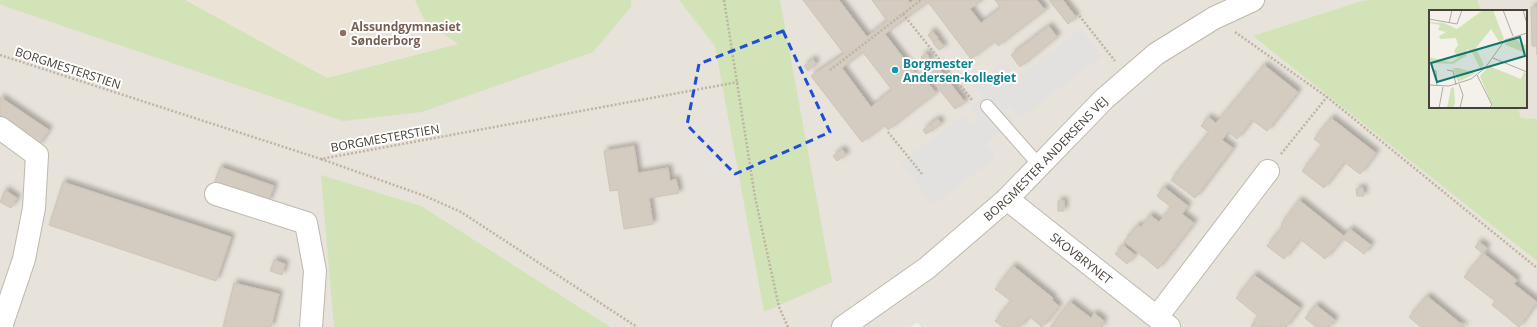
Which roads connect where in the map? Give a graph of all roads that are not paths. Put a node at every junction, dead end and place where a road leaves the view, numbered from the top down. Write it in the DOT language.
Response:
graph roads {
  1 [pos="1253,0"];
  2 [pos="987,106"];
  3 [pos="0,128"];
  4 [pos="1040,166"];
  5 [pos="1268,171"];
  6 [pos="216,194"];
  7 [pos="1007,199"];
  8 [pos="1163,322"];
  9 [pos="1,327"];
  10 [pos="311,327"];
  11 [pos="843,327"];
  1 -- 4 [label="street, BORGMESTER ANDERSENS VEJ"];
  2 -- 4 [label="lane"];
  3 -- 9 [label="street"];
  4 -- 7 [label="street, BORGMESTER ANDERSENS VEJ"];
  5 -- 8 [label="street, SKOVBRYNET"];
  6 -- 10 [label="street"];
  7 -- 8 [label="street, SKOVBRYNET"];
  7 -- 11 [label="street, BORGMESTER ANDERSENS VEJ"];
}
